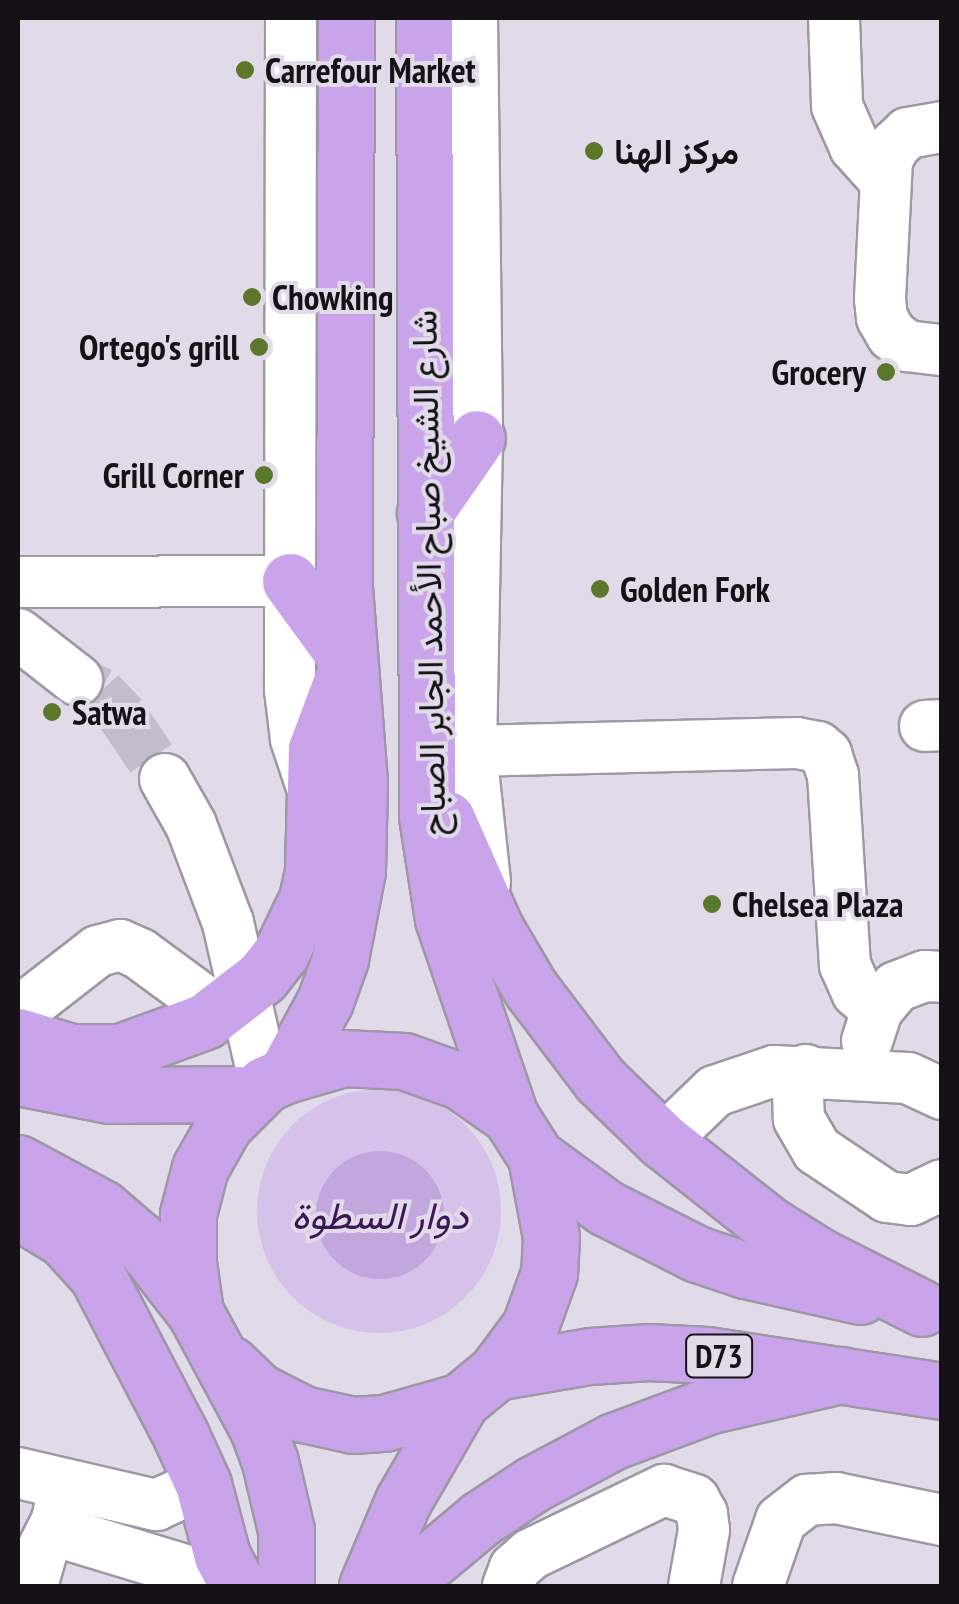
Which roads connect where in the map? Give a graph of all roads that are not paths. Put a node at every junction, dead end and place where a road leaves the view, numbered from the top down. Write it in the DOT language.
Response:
graph roads {
  1 [pos="291,18"];
  2 [pos="346,18"];
  3 [pos="424,18"];
  4 [pos="472,18"];
  5 [pos="834,18"];
  6 [pos="942,127"];
  7 [pos="883,178"];
  8 [pos="942,350"];
  9 [pos="477,438"];
  10 [pos="425,513"];
  11 [pos="290,580"];
  12 [pos="18,582"];
  13 [pos="18,634"];
  14 [pos="349,662"];
  15 [pos="78,680"];
  16 [pos="449,758"];
  17 [pos="164,779"];
  18 [pos="312,787"];
  19 [pos="942,977"];
  20 [pos="942,992"];
  21 [pos="233,1001"];
  22 [pos="877,1010"];
  23 [pos="18,1012"];
  24 [pos="18,1036"];
  25 [pos="806,1070"];
  26 [pos="870,1075"];
  27 [pos="18,1077"];
  28 [pos="269,1084"];
  29 [pos="942,1094"];
  30 [pos="523,1136"];
  31 [pos="681,1156"];
  32 [pos="18,1162"];
  33 [pos="942,1185"];
  34 [pos="18,1210"];
  35 [pos="932,1310"];
  36 [pos="208,1334"];
  37 [pos="841,1375"];
  38 [pos="479,1386"];
  39 [pos="942,1391"];
  40 [pos="203,1484"];
  41 [pos="46,1493"];
  42 [pos="942,1520"];
  43 [pos="711,1582"];
  44 [pos="32,1586"];
  45 [pos="238,1586"];
  46 [pos="286,1586"];
  47 [pos="367,1586"];
  48 [pos="400,1586"];
  49 [pos="508,1586"];
  50 [pos="758,1586"];
  1 -- 11 [label="street"];
  2 -- 14 [label="main road, شارع الشيخ صباح الأحمد الجابر الصباح"];
  3 -- 10 [label="main road, شارع الشيخ صباح الأحمد الجابر الصباح"];
  4 -- 9 [label="street"];
  5 -- 7 [label="street"];
  6 -- 7 [label="street"];
  7 -- 8 [label="street"];
  9 -- 10 [label="main road"];
  9 -- 16 [label="street"];
  10 -- 16 [label="main road, شارع الشيخ صباح الأحمد الجابر الصباح"];
  11 -- 12 [label="street"];
  11 -- 14 [label="main road"];
  11 -- 18 [label="street"];
  13 -- 15 [label="street"];
  14 -- 18 [label="main road"];
  14 -- 28 [label="main road, شارع الشيخ صباح الأحمد الجابر الصباح"];
  16 -- 22 [label="street"];
  16 -- 30 [label="main road, شارع الشيخ صباح الأحمد الجابر الصباح"];
  16 -- 31 [label="main road"];
  17 -- 21 [label="street"];
  18 -- 21 [label="main road"];
  19 -- 22 [label="street"];
  20 -- 26 [label="street"];
  21 -- 23 [label="street"];
  21 -- 24 [label="main road"];
  21 -- 28 [label="street"];
  22 -- 26 [label="street"];
  25 -- 26 [label="street"];
  25 -- 31 [label="street"];
  25 -- 33 [label="street"];
  26 -- 29 [label="street"];
  27 -- 28 [label="main road"];
  28 -- 30 [label="main road"];
  28 -- 36 [label="main road, شارع الشيخ صباح الأحمد الجابر الصباح"];
  30 -- 35 [label="main road"];
  30 -- 38 [label="main road, شارع الشيخ صباح الأحمد الجابر الصباح"];
  31 -- 35 [label="main road"];
  32 -- 36 [label="main road"];
  34 -- 40 [label="main road"];
  36 -- 38 [label="main road"];
  36 -- 46 [label="main road"];
  37 -- 38 [label="main road, D73"];
  37 -- 39 [label="main road, D73"];
  37 -- 48 [label="main road"];
  38 -- 47 [label="main road, شارع الشيخ صباح الأحمد الجابر الصباح"];
  40 -- 41 [label="street"];
  40 -- 45 [label="main road"];
  41 -- 44 [label="street"];
  41 -- 45 [label="street"];
  42 -- 50 [label="street"];
  43 -- 49 [label="street"];
}
